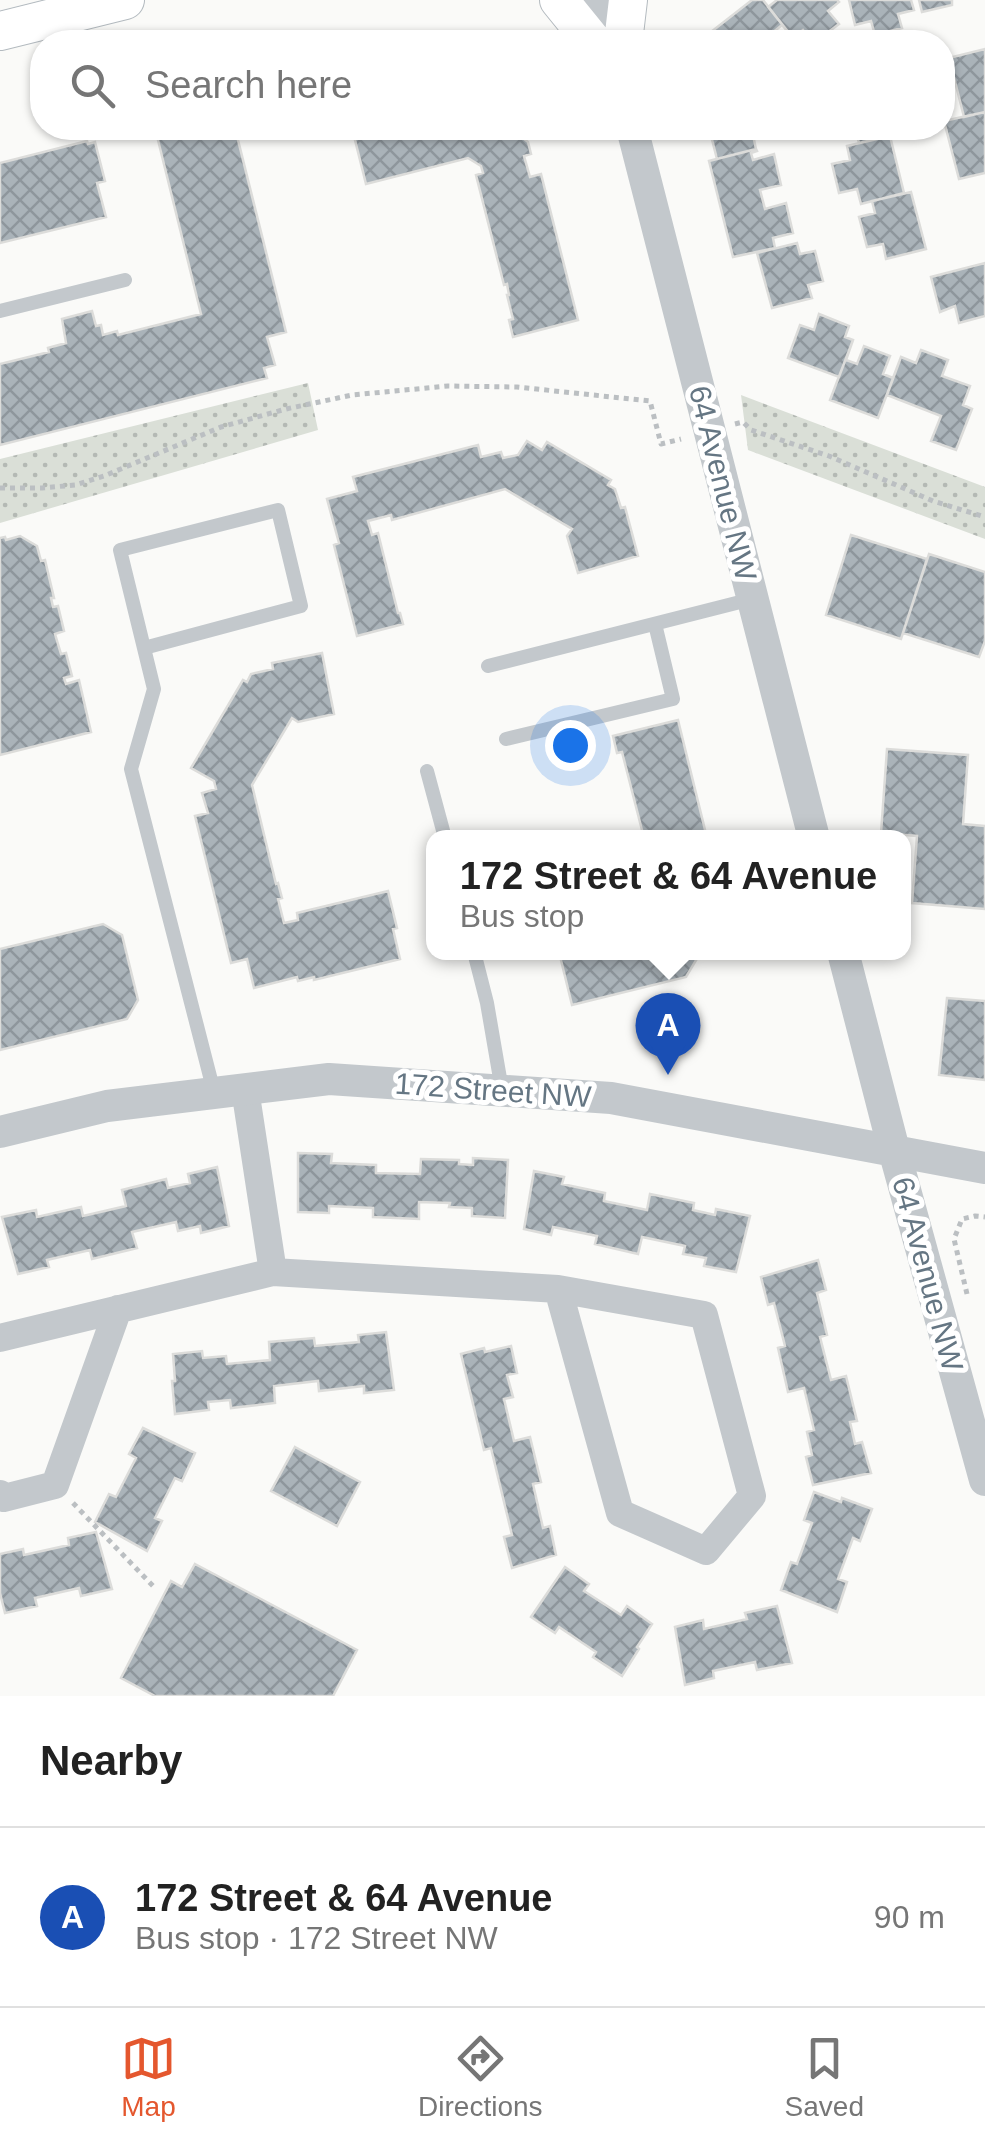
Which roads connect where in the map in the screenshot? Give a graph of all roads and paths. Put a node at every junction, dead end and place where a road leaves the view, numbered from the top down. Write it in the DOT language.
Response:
graph roads {
  1 [pos="125,0"];
  2 [pos="559,0"];
  3 [pos="599,0"];
  4 [pos="628,0"];
  5 [pos="583,30"];
  6 [pos="607,30"];
  7 [pos="624,30"];
  8 [pos="0,31"];
  9 [pos="635,140"];
  10 [pos="124,280"];
  11 [pos="0,312"];
  12 [pos="710,431"];
  13 [pos="0,488"];
  14 [pos="985,517"];
  15 [pos="752,599"];
  16 [pos="655,624"];
  17 [pos="144,648"];
  18 [pos="488,666"];
  19 [pos="506,739"];
  20 [pos="428,771"];
  21 [pos="442,830"];
  22 [pos="812,830"];
  23 [pos="476,960"];
  24 [pos="845,960"];
  25 [pos="502,1090"];
  26 [pos="229,1091"];
  27 [pos="0,1132"];
  28 [pos="894,1150"];
  29 [pos="985,1168"];
  30 [pos="985,1217"];
  31 [pos="273,1272"];
  32 [pos="558,1289"];
  33 [pos="967,1295"];
  34 [pos="118,1310"];
  35 [pos="0,1338"];
  36 [pos="985,1480"];
  37 [pos="55,1485"];
  38 [pos="0,1494"];
  39 [pos="154,1587"];
  1 -- 8 [label="main road"];
  2 -- 5 [label="main road"];
  3 -- 6 [label="street"];
  4 -- 7 [label="main road"];
  9 -- 12 [label="street, 64 Avenue NW"];
  10 -- 11 [label="lane"];
  12 -- 13 [label="path"];
  12 -- 14 [label="path"];
  12 -- 15 [label="street, 64 Avenue NW"];
  15 -- 16 [label="lane"];
  15 -- 22 [label="street, 64 Avenue NW"];
  16 -- 18 [label="lane"];
  16 -- 19 [label="lane"];
  17 -- 17 [label="lane"];
  17 -- 26 [label="lane"];
  20 -- 21 [label="lane"];
  23 -- 25 [label="lane"];
  24 -- 28 [label="street, 64 Avenue NW"];
  25 -- 26 [label="street, 172 Street NW"];
  25 -- 28 [label="street, 172 Street NW"];
  26 -- 27 [label="street, 172 Street NW"];
  26 -- 31 [label="street"];
  28 -- 29 [label="street, 172 Street NW"];
  28 -- 36 [label="street, 64 Avenue NW"];
  30 -- 33 [label="path"];
  31 -- 32 [label="street"];
  31 -- 34 [label="street"];
  32 -- 32 [label="street"];
  34 -- 35 [label="street"];
  34 -- 37 [label="street"];
  37 -- 38 [label="street"];
  37 -- 39 [label="path"];
}
